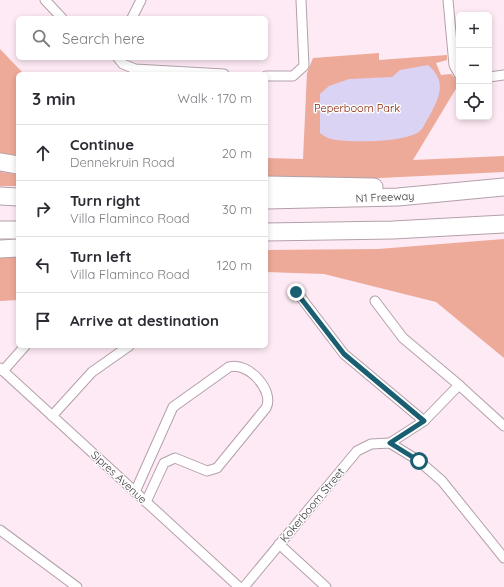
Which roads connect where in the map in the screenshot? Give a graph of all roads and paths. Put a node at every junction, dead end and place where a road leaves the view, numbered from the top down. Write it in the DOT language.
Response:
graph roads {
  1 [pos="45,0"];
  2 [pos="141,0"];
  3 [pos="301,0"];
  4 [pos="448,0"];
  5 [pos="60,16"];
  6 [pos="133,16"];
  7 [pos="120,60"];
  8 [pos="456,69"];
  9 [pos="180,72"];
  10 [pos="504,75"];
  11 [pos="268,76"];
  12 [pos="492,77"];
  13 [pos="0,162"];
  14 [pos="16,165"];
  15 [pos="268,185"];
  16 [pos="504,186"];
  17 [pos="427,195"];
  18 [pos="0,196"];
  19 [pos="16,197"];
  20 [pos="268,200"];
  21 [pos="504,224"];
  22 [pos="0,230"];
  23 [pos="16,230"];
  24 [pos="268,232"];
  25 [pos="16,248"];
  26 [pos="0,249"];
  27 [pos="296,292"];
  28 [pos="375,301"];
  29 [pos="23,348"];
  30 [pos="126,348"];
  31 [pos="2,369"];
  32 [pos="459,385"];
  33 [pos="52,416"];
  34 [pos="424,421"];
  35 [pos="504,426"];
  36 [pos="390,443"];
  37 [pos="135,492"];
  38 [pos="146,502"];
  39 [pos="0,530"];
  40 [pos="279,544"];
  41 [pos="504,558"];
  42 [pos="78,587"];
  43 [pos="239,587"];
  44 [pos="244,587"];
  45 [pos="326,587"];
  1 -- 5 [label="street"];
  2 -- 6 [label="street"];
  3 -- 11 [label="street"];
  4 -- 8 [label="street"];
  7 -- 9 [label="street"];
  10 -- 12 [label="street"];
  13 -- 14 [label="highway"];
  15 -- 17 [label="highway"];
  16 -- 17 [label="highway, N1 Freeway"];
  17 -- 20 [label="highway, N1 Freeway"];
  18 -- 19 [label="highway"];
  21 -- 24 [label="highway"];
  22 -- 23 [label="highway"];
  25 -- 26 [label="highway"];
  27 -- 34 [label="street"];
  28 -- 32 [label="street"];
  29 -- 31 [label="street"];
  30 -- 33 [label="street"];
  31 -- 33 [label="street, Sipres Avenue"];
  32 -- 34 [label="street"];
  32 -- 35 [label="street"];
  33 -- 37 [label="street, Sipres Avenue"];
  34 -- 36 [label="street"];
  36 -- 40 [label="street, Kokerboom Street"];
  36 -- 41 [label="street"];
  37 -- 38 [label="street, Sipres Avenue"];
  37 -- 38 [label="street"];
  38 -- 43 [label="street, Sipres Avenue"];
  39 -- 42 [label="street"];
  40 -- 44 [label="street, Kokerboom Street"];
  40 -- 45 [label="street"];
}
